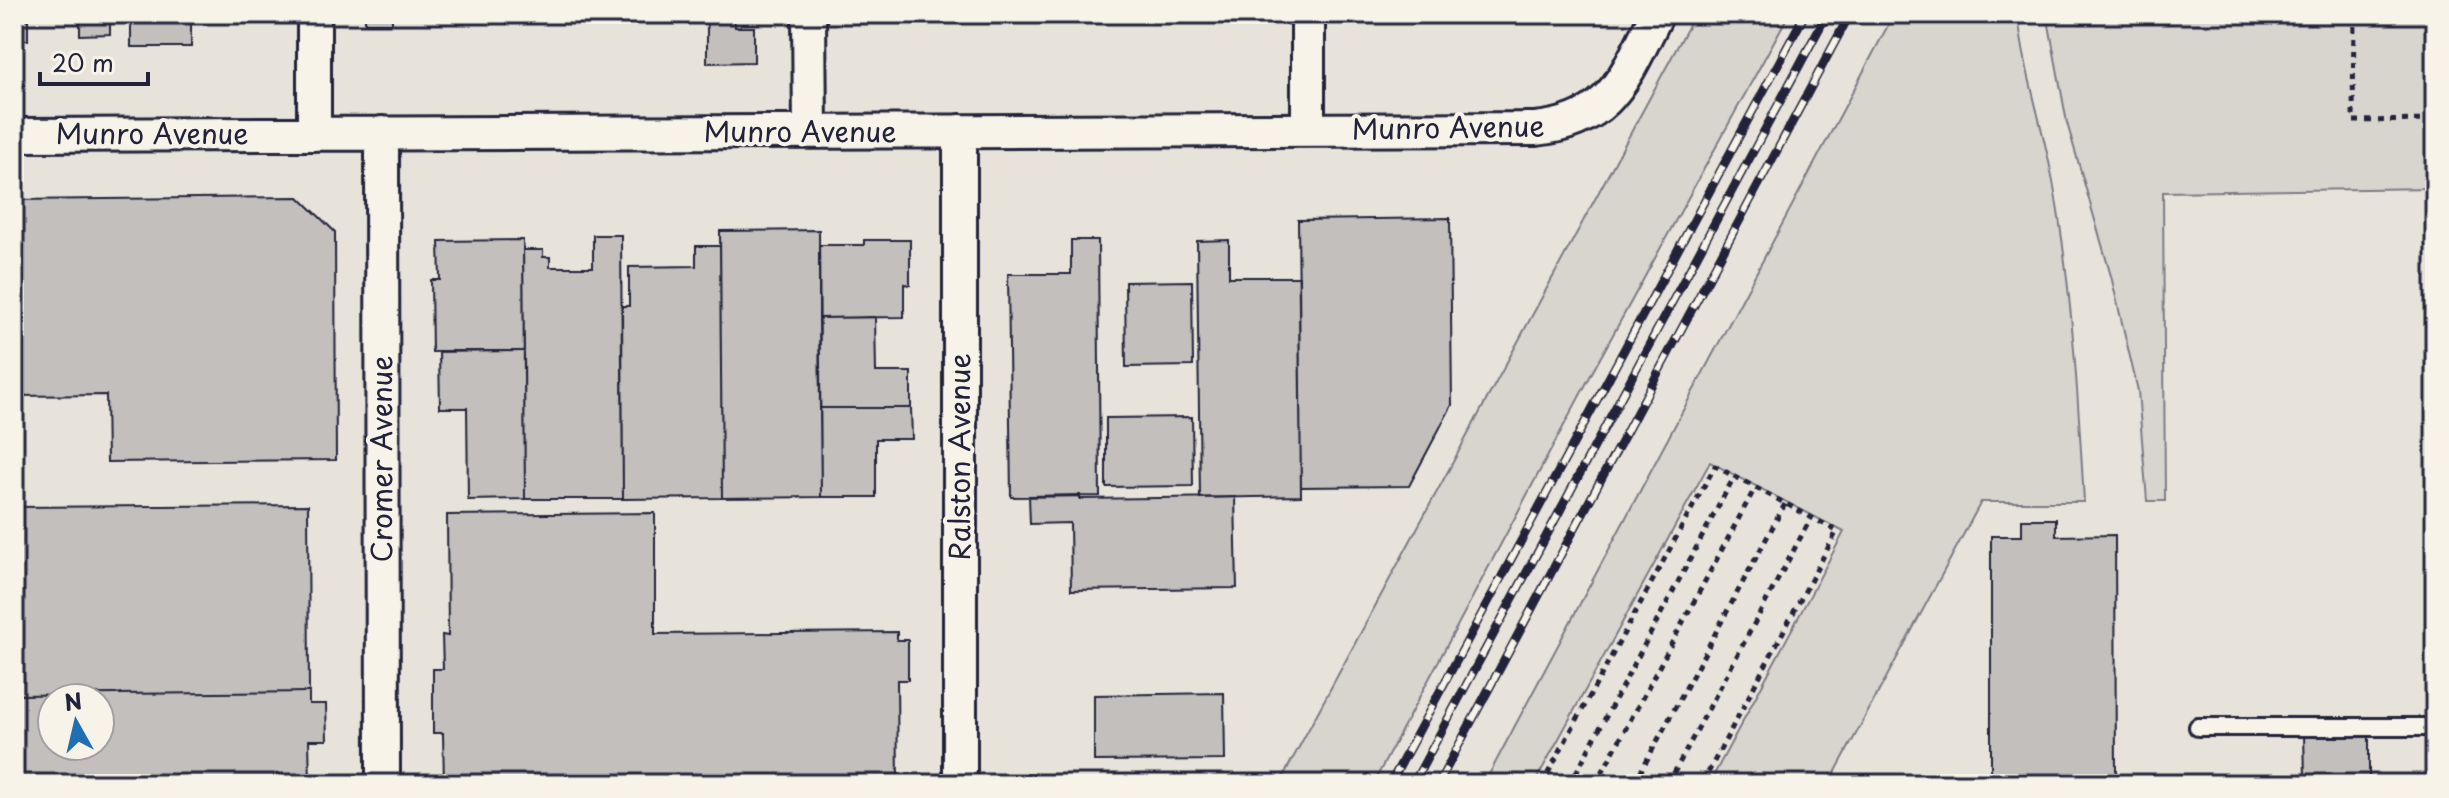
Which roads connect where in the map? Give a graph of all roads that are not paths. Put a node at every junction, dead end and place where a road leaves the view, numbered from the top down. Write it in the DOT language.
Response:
graph roads {
  1 [pos="314,14"];
  2 [pos="809,14"];
  3 [pos="1308,14"];
  4 [pos="1657,14"];
  5 [pos="1308,130"];
  6 [pos="960,131"];
  7 [pos="810,132"];
  8 [pos="382,133"];
  9 [pos="314,134"];
  10 [pos="14,135"];
  11 [pos="2198,727"];
  12 [pos="2435,727"];
  13 [pos="383,784"];
  14 [pos="960,784"];
  1 -- 9 [label="street"];
  2 -- 7 [label="street"];
  3 -- 5 [label="street"];
  4 -- 5 [label="street, Munro Avenue"];
  5 -- 6 [label="street, Munro Avenue"];
  6 -- 7 [label="street, Munro Avenue"];
  6 -- 14 [label="street, Ralston Avenue"];
  7 -- 8 [label="street, Munro Avenue"];
  8 -- 9 [label="street, Munro Avenue"];
  8 -- 13 [label="street, Cromer Avenue"];
  9 -- 10 [label="street, Munro Avenue"];
  11 -- 12 [label="lane"];
}
